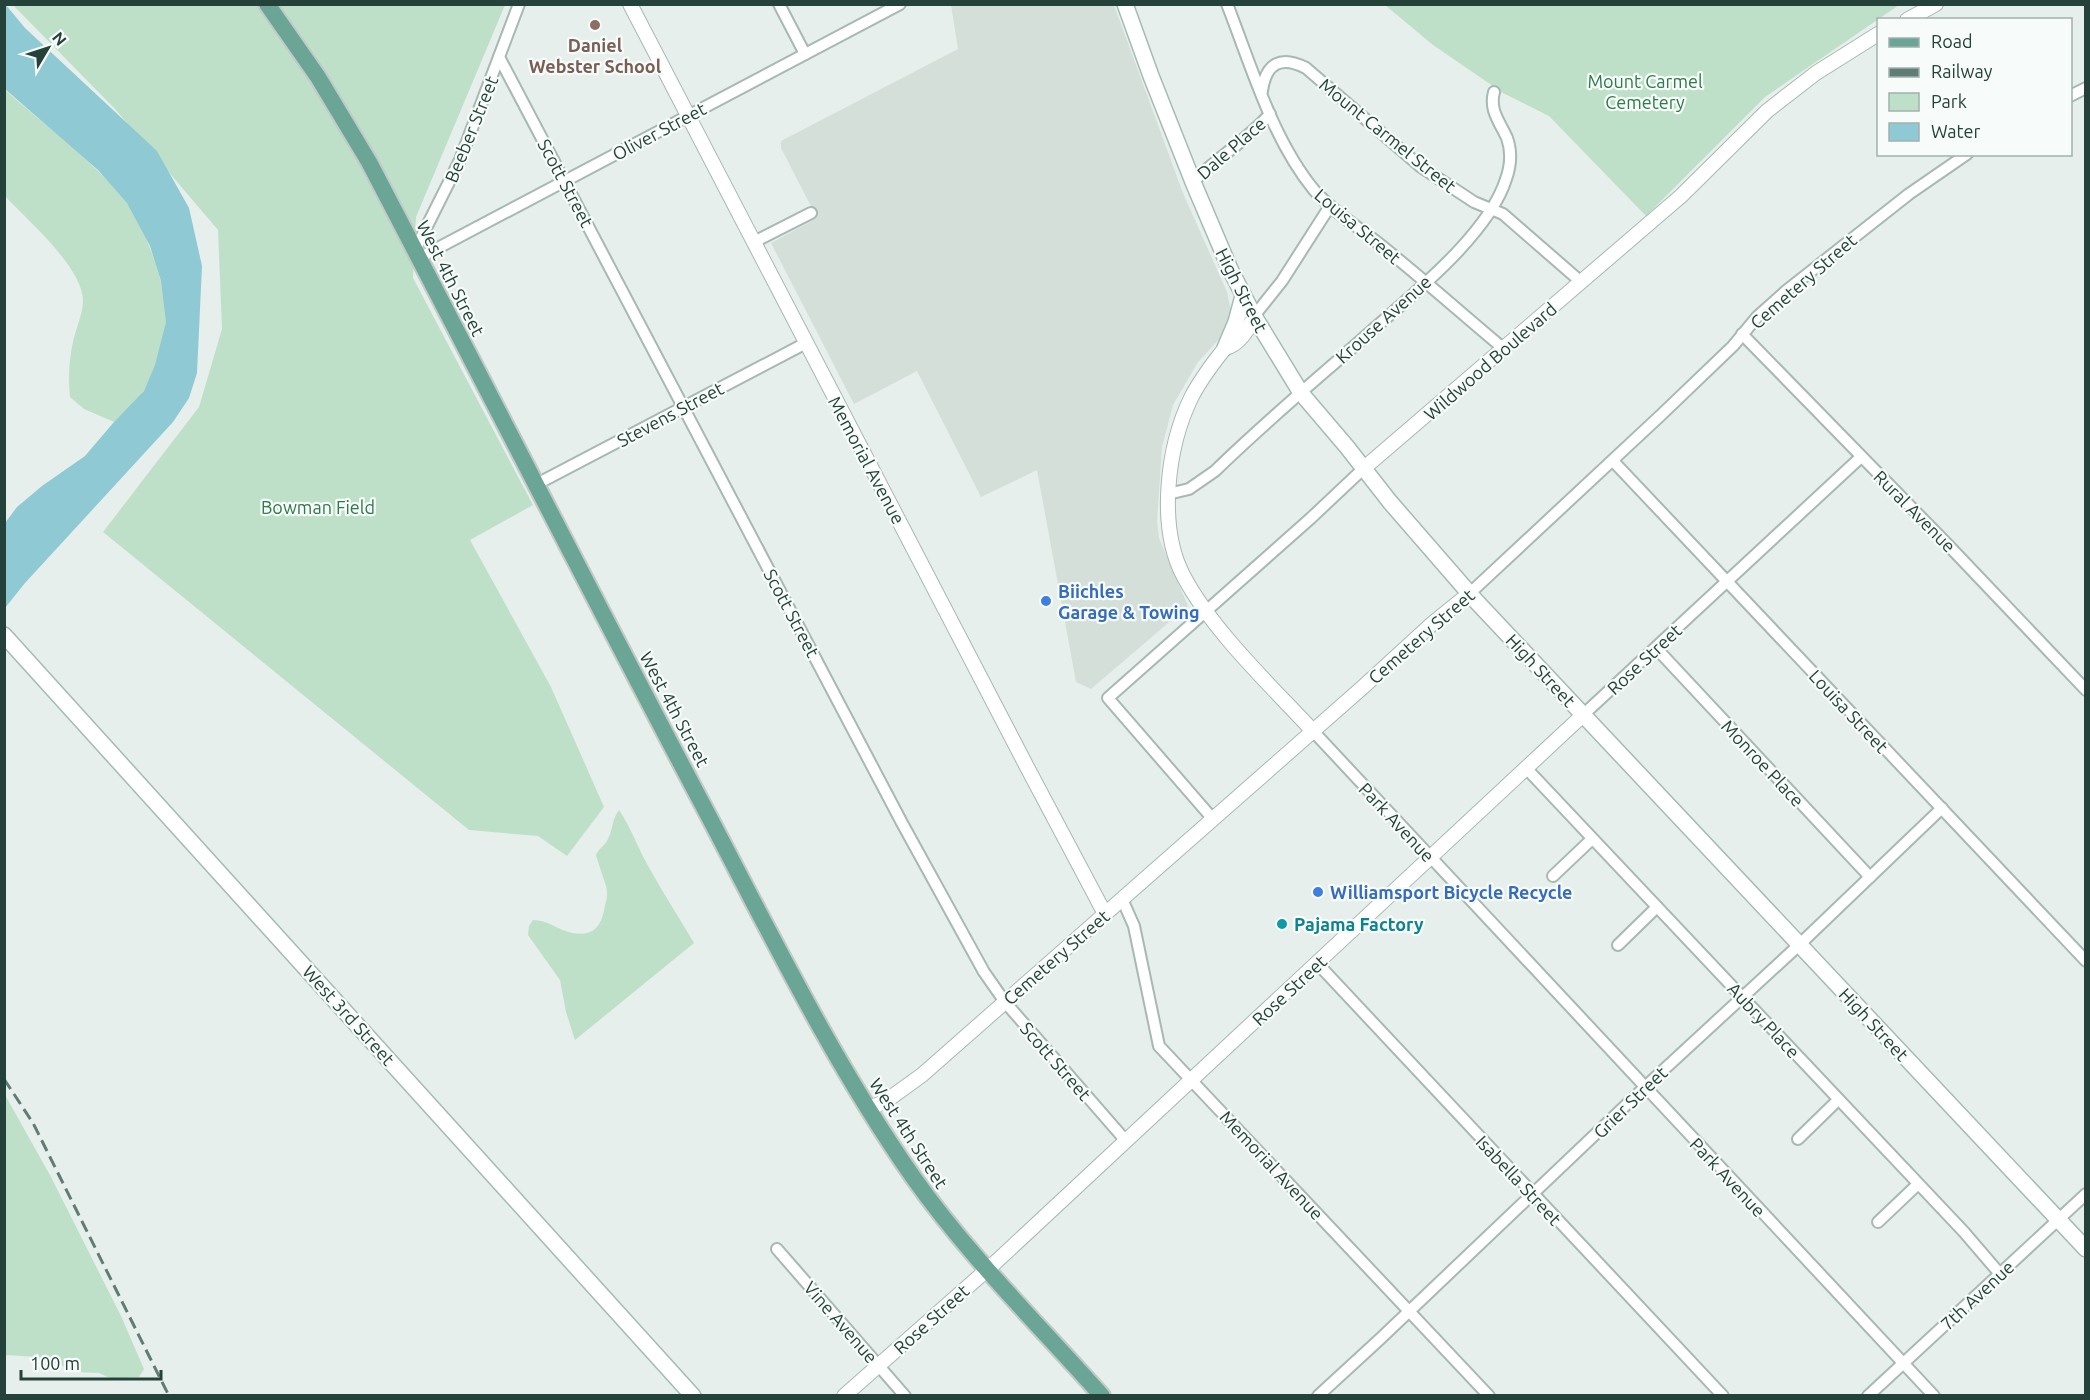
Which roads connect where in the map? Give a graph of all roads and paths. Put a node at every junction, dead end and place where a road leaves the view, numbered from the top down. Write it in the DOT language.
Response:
graph roads {
  1 [pos="267,4"];
  2 [pos="519,4"];
  3 [pos="630,4"];
  4 [pos="779,4"];
  5 [pos="900,4"];
  6 [pos="1125,4"];
  7 [pos="1227,4"];
  8 [pos="1936,4"];
  9 [pos="1911,18"];
  10 [pos="1877,35"];
  11 [pos="805,54"];
  12 [pos="499,57"];
  13 [pos="1262,91"];
  14 [pos="1494,92"];
  15 [pos="1270,114"];
  16 [pos="689,116"];
  17 [pos="1964,156"];
  18 [pos="566,181"];
  19 [pos="1192,182"];
  20 [pos="1330,206"];
  21 [pos="1492,209"];
  22 [pos="811,213"];
  23 [pos="754,242"];
  24 [pos="417,254"];
  25 [pos="1580,281"];
  26 [pos="1425,283"];
  27 [pos="1243,296"];
  28 [pos="1254,316"];
  29 [pos="1742,334"];
  30 [pos="806,343"];
  31 [pos="1225,348"];
  32 [pos="1504,349"];
  33 [pos="1301,393"];
  34 [pos="684,407"];
  35 [pos="1861,457"];
  36 [pos="1613,461"];
  37 [pos="1363,469"];
  38 [pos="535,485"];
  39 [pos="1168,494"];
  40 [pos="1727,581"];
  41 [pos="1469,594"];
  42 [pos="1206,611"];
  43 [pos="7,638"];
  44 [pos="1656,648"];
  45 [pos="2085,690"];
  46 [pos="1583,715"];
  47 [pos="1312,730"];
  48 [pos="1526,768"];
  49 [pos="1942,808"];
  50 [pos="1212,818"];
  51 [pos="1592,839"];
  52 [pos="1431,857"];
  53 [pos="1553,876"];
  54 [pos="1870,877"];
  55 [pos="1122,899"];
  56 [pos="1657,907"];
  57 [pos="1105,914"];
  58 [pos="1618,945"];
  59 [pos="1798,945"];
  60 [pos="2085,961"];
  61 [pos="1317,963"];
  62 [pos="1743,997"];
  63 [pos="1005,1002"];
  64 [pos="1192,1080"];
  65 [pos="1645,1087"];
  66 [pos="1838,1100"];
  67 [pos="868,1110"];
  68 [pos="1801,1136"];
  69 [pos="1126,1141"];
  70 [pos="1918,1184"];
  71 [pos="1532,1193"];
  72 [pos="2085,1194"];
  73 [pos="2058,1219"];
  74 [pos="1878,1222"];
  75 [pos="777,1249"];
  76 [pos="2085,1249"];
  77 [pos="988,1269"];
  78 [pos="2000,1274"];
  79 [pos="1408,1310"];
  80 [pos="1904,1364"];
  81 [pos="878,1365"];
  82 [pos="693,1395"];
  83 [pos="844,1395"];
  84 [pos="905,1395"];
  85 [pos="1102,1395"];
  86 [pos="1318,1395"];
  87 [pos="1489,1395"];
  88 [pos="1723,1395"];
  89 [pos="1868,1395"];
  90 [pos="1934,1395"];
  1 -- 24 [label="main road, West 4th Street"];
  2 -- 12 [label="street, Beeber Street"];
  3 -- 16 [label="street, Memorial Avenue"];
  4 -- 11 [label="street"];
  5 -- 11 [label="street, Oliver Street"];
  6 -- 19 [label="main road, High Street"];
  7 -- 13 [label="street, Louisa Street"];
  8 -- 9 [label="street"];
  10 -- 25 [label="street, Wildwood Boulevard"];
  11 -- 16 [label="street, Oliver Street"];
  12 -- 18 [label="street, Scott Street"];
  12 -- 24 [label="street, Beeber Street"];
  13 -- 15 [label="street, Louisa Street"];
  13 -- 21 [label="street, Mount Carmel Street"];
  14 -- 21 [label="street, Krouse Avenue"];
  15 -- 19 [label="street, Dale Place"];
  15 -- 20 [label="street, Louisa Street"];
  16 -- 18 [label="street, Oliver Street"];
  16 -- 23 [label="street, Memorial Avenue"];
  17 -- 29 [label="street, Cemetery Street"];
  18 -- 24 [label="street, Oliver Street"];
  18 -- 34 [label="street, Scott Street"];
  19 -- 27 [label="main road, High Street"];
  20 -- 26 [label="street, Louisa Street"];
  20 -- 28 [label="street, Park Avenue"];
  21 -- 25 [label="street, Mount Carmel Street"];
  21 -- 26 [label="street, Krouse Avenue"];
  22 -- 23 [label="street"];
  23 -- 30 [label="street, Memorial Avenue"];
  24 -- 38 [label="main road, West 4th Street"];
  25 -- 32 [label="street, Wildwood Boulevard"];
  26 -- 32 [label="street, Louisa Street"];
  26 -- 33 [label="street, Krouse Avenue"];
  27 -- 28 [label="main road, High Street"];
  27 -- 31 [label="main road"];
  28 -- 31 [label="street, Park Avenue"];
  28 -- 33 [label="main road, High Street"];
  29 -- 35 [label="street, Rural Avenue"];
  29 -- 36 [label="street, Cemetery Street"];
  30 -- 34 [label="street, Stevens Street"];
  30 -- 57 [label="street, Memorial Avenue"];
  31 -- 39 [label="street, Park Avenue"];
  32 -- 37 [label="street, Wildwood Boulevard"];
  33 -- 37 [label="main road, High Street"];
  33 -- 39 [label="street, Krouse Avenue"];
  34 -- 38 [label="street, Stevens Street"];
  34 -- 63 [label="street, Scott Street"];
  35 -- 40 [label="street, Rose Street"];
  35 -- 45 [label="street, Rural Avenue"];
  36 -- 40 [label="street, Louisa Street"];
  36 -- 41 [label="street, Cemetery Street"];
  37 -- 41 [label="main road, High Street"];
  37 -- 42 [label="street, Wildwood Boulevard"];
  38 -- 67 [label="main road, West 4th Street"];
  39 -- 42 [label="street, Park Avenue"];
  40 -- 44 [label="street, Rose Street"];
  40 -- 49 [label="street, Louisa Street"];
  41 -- 46 [label="main road, High Street"];
  41 -- 47 [label="street, Cemetery Street"];
  42 -- 47 [label="street, Park Avenue"];
  42 -- 50 [label="street, Wildwood Boulevard"];
  43 -- 82 [label="main road, West 3rd Street"];
  44 -- 46 [label="street, Rose Street"];
  44 -- 54 [label="street, Monroe Place"];
  46 -- 48 [label="street, Rose Street"];
  46 -- 59 [label="main road, High Street"];
  47 -- 50 [label="street, Cemetery Street"];
  47 -- 52 [label="street, Park Avenue"];
  48 -- 51 [label="street, Aubry Place"];
  48 -- 52 [label="street, Rose Street"];
  49 -- 54 [label="street, Grier Street"];
  49 -- 60 [label="street, Louisa Street"];
  50 -- 55 [label="street, Cemetery Street"];
  51 -- 53 [label="street"];
  51 -- 56 [label="street, Aubry Place"];
  52 -- 61 [label="street, Rose Street"];
  52 -- 65 [label="street, Park Avenue"];
  54 -- 59 [label="street, Grier Street"];
  55 -- 57 [label="street, Cemetery Street"];
  55 -- 64 [label="street, Memorial Avenue"];
  56 -- 58 [label="street"];
  56 -- 62 [label="street, Aubry Place"];
  57 -- 63 [label="street, Cemetery Street"];
  59 -- 62 [label="street, Grier Street"];
  59 -- 73 [label="main road, High Street"];
  61 -- 64 [label="street, Rose Street"];
  61 -- 71 [label="street, Isabella Street"];
  62 -- 65 [label="street, Grier Street"];
  62 -- 66 [label="street, Aubry Place"];
  63 -- 67 [label="street, Cemetery Street"];
  63 -- 69 [label="street, Scott Street"];
  64 -- 69 [label="street, Rose Street"];
  64 -- 79 [label="street, Memorial Avenue"];
  65 -- 71 [label="street, Grier Street"];
  65 -- 80 [label="street, Park Avenue"];
  66 -- 68 [label="street"];
  66 -- 70 [label="street, Aubry Place"];
  67 -- 77 [label="main road, West 4th Street"];
  69 -- 77 [label="street, Rose Street"];
  70 -- 74 [label="street"];
  70 -- 78 [label="street, Aubry Place"];
  71 -- 79 [label="street, Grier Street"];
  71 -- 88 [label="street, Isabella Street"];
  72 -- 73 [label="street, 7th Avenue"];
  73 -- 76 [label="main road, High Street"];
  73 -- 78 [label="street, 7th Avenue"];
  75 -- 81 [label="street, Vine Avenue"];
  77 -- 81 [label="street, Rose Street"];
  77 -- 85 [label="main road, West 4th Street"];
  78 -- 80 [label="street, 7th Avenue"];
  79 -- 86 [label="street, Grier Street"];
  79 -- 87 [label="street, Memorial Avenue"];
  80 -- 89 [label="street, 7th Avenue"];
  80 -- 90 [label="street, Park Avenue"];
  81 -- 83 [label="street, Rose Street"];
  81 -- 84 [label="street, Vine Avenue"];
}
